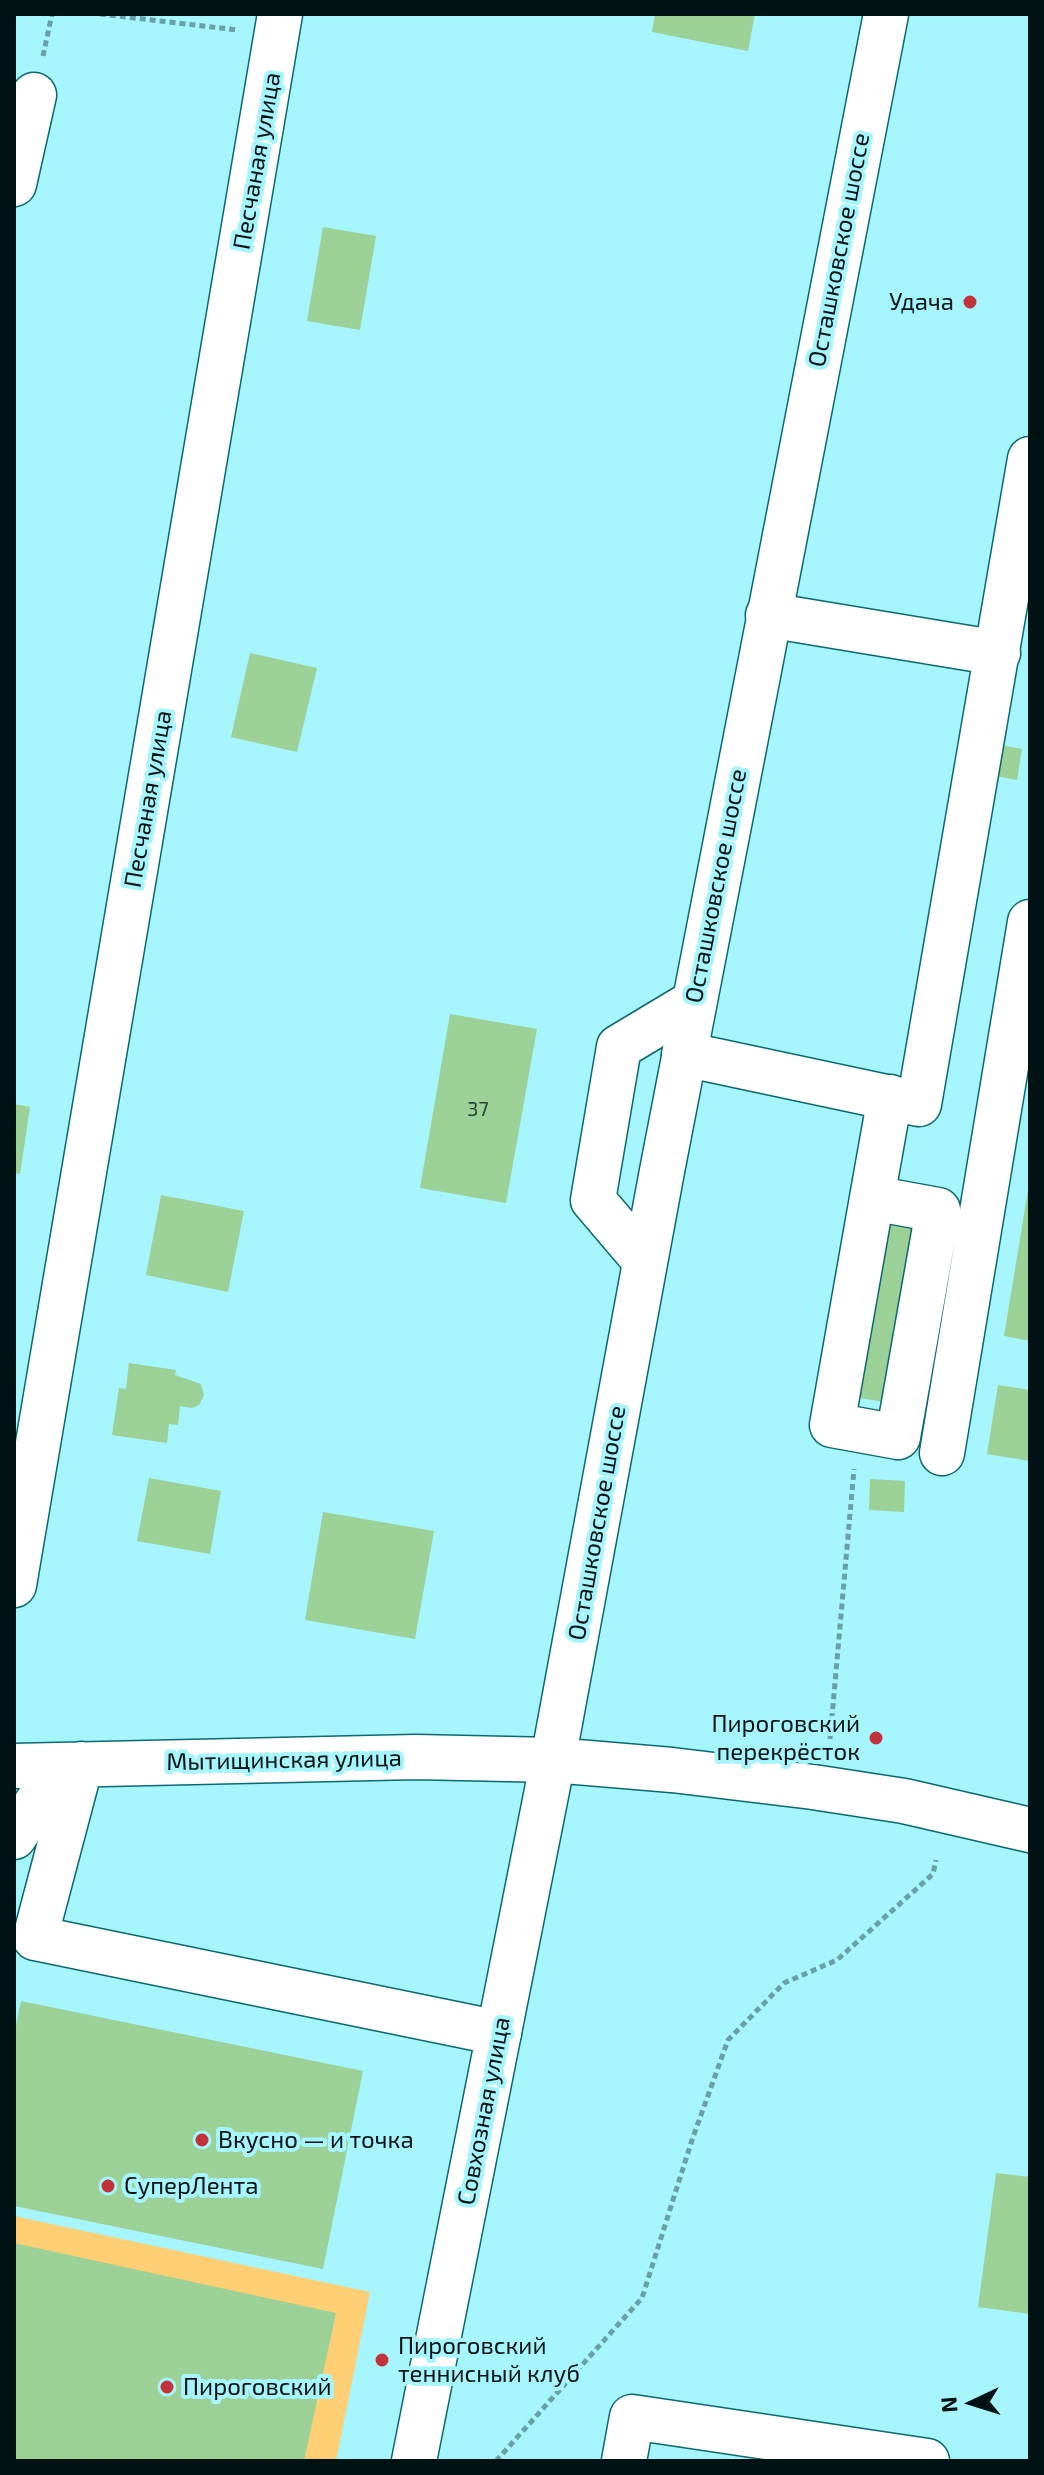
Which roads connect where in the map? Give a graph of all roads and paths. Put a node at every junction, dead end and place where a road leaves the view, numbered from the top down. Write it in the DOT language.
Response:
graph roads {
  1 [pos="100,14"];
  2 [pos="886,15"];
  3 [pos="279,24"];
  4 [pos="34,95"];
  5 [pos="14,184"];
  6 [pos="1030,459"];
  7 [pos="768,615"];
  8 [pos="1007,671"];
  9 [pos="1030,922"];
  10 [pos="694,1002"];
  11 [pos="684,1054"];
  12 [pos="890,1097"];
  13 [pos="872,1198"];
  14 [pos="645,1261"];
  15 [pos="858,1430"];
  16 [pos="942,1453"];
  17 [pos="14,1585"];
  18 [pos="830,1739"];
  19 [pos="553,1760"];
  20 [pos="72,1764"];
  21 [pos="14,1766"];
  22 [pos="1028,1821"];
  23 [pos="14,1837"];
  24 [pos="936,1860"];
  25 [pos="499,2033"];
  26 [pos="414,2461"];
  27 [pos="496,2461"];
  28 [pos="624,2461"];
  29 [pos="927,2461"];
  1 -- 3 [label="path"];
  2 -- 7 [label="main road, Осташковское шоссе"];
  3 -- 17 [label="main road, Песчаная улица"];
  4 -- 5 [label="main road"];
  6 -- 8 [label="main road"];
  7 -- 8 [label="main road"];
  7 -- 10 [label="main road, Осташковское шоссе"];
  8 -- 12 [label="main road"];
  9 -- 16 [label="main road"];
  10 -- 11 [label="main road, Осташковское шоссе"];
  10 -- 14 [label="main road"];
  11 -- 12 [label="main road"];
  11 -- 14 [label="main road, Осташковское шоссе"];
  12 -- 13 [label="main road"];
  13 -- 15 [label="main road"];
  13 -- 15 [label="main road"];
  14 -- 19 [label="main road, Осташковское шоссе"];
  15 -- 18 [label="path"];
  19 -- 20 [label="main road, Мытищинская улица"];
  19 -- 22 [label="main road, Мытищинская улица"];
  19 -- 25 [label="main road, Совхозная улица"];
  20 -- 21 [label="main road, Мытищинская улица"];
  20 -- 23 [label="main road"];
  20 -- 25 [label="main road"];
  24 -- 27 [label="path"];
  25 -- 26 [label="main road, Совхозная улица"];
  28 -- 29 [label="main road"];
}
